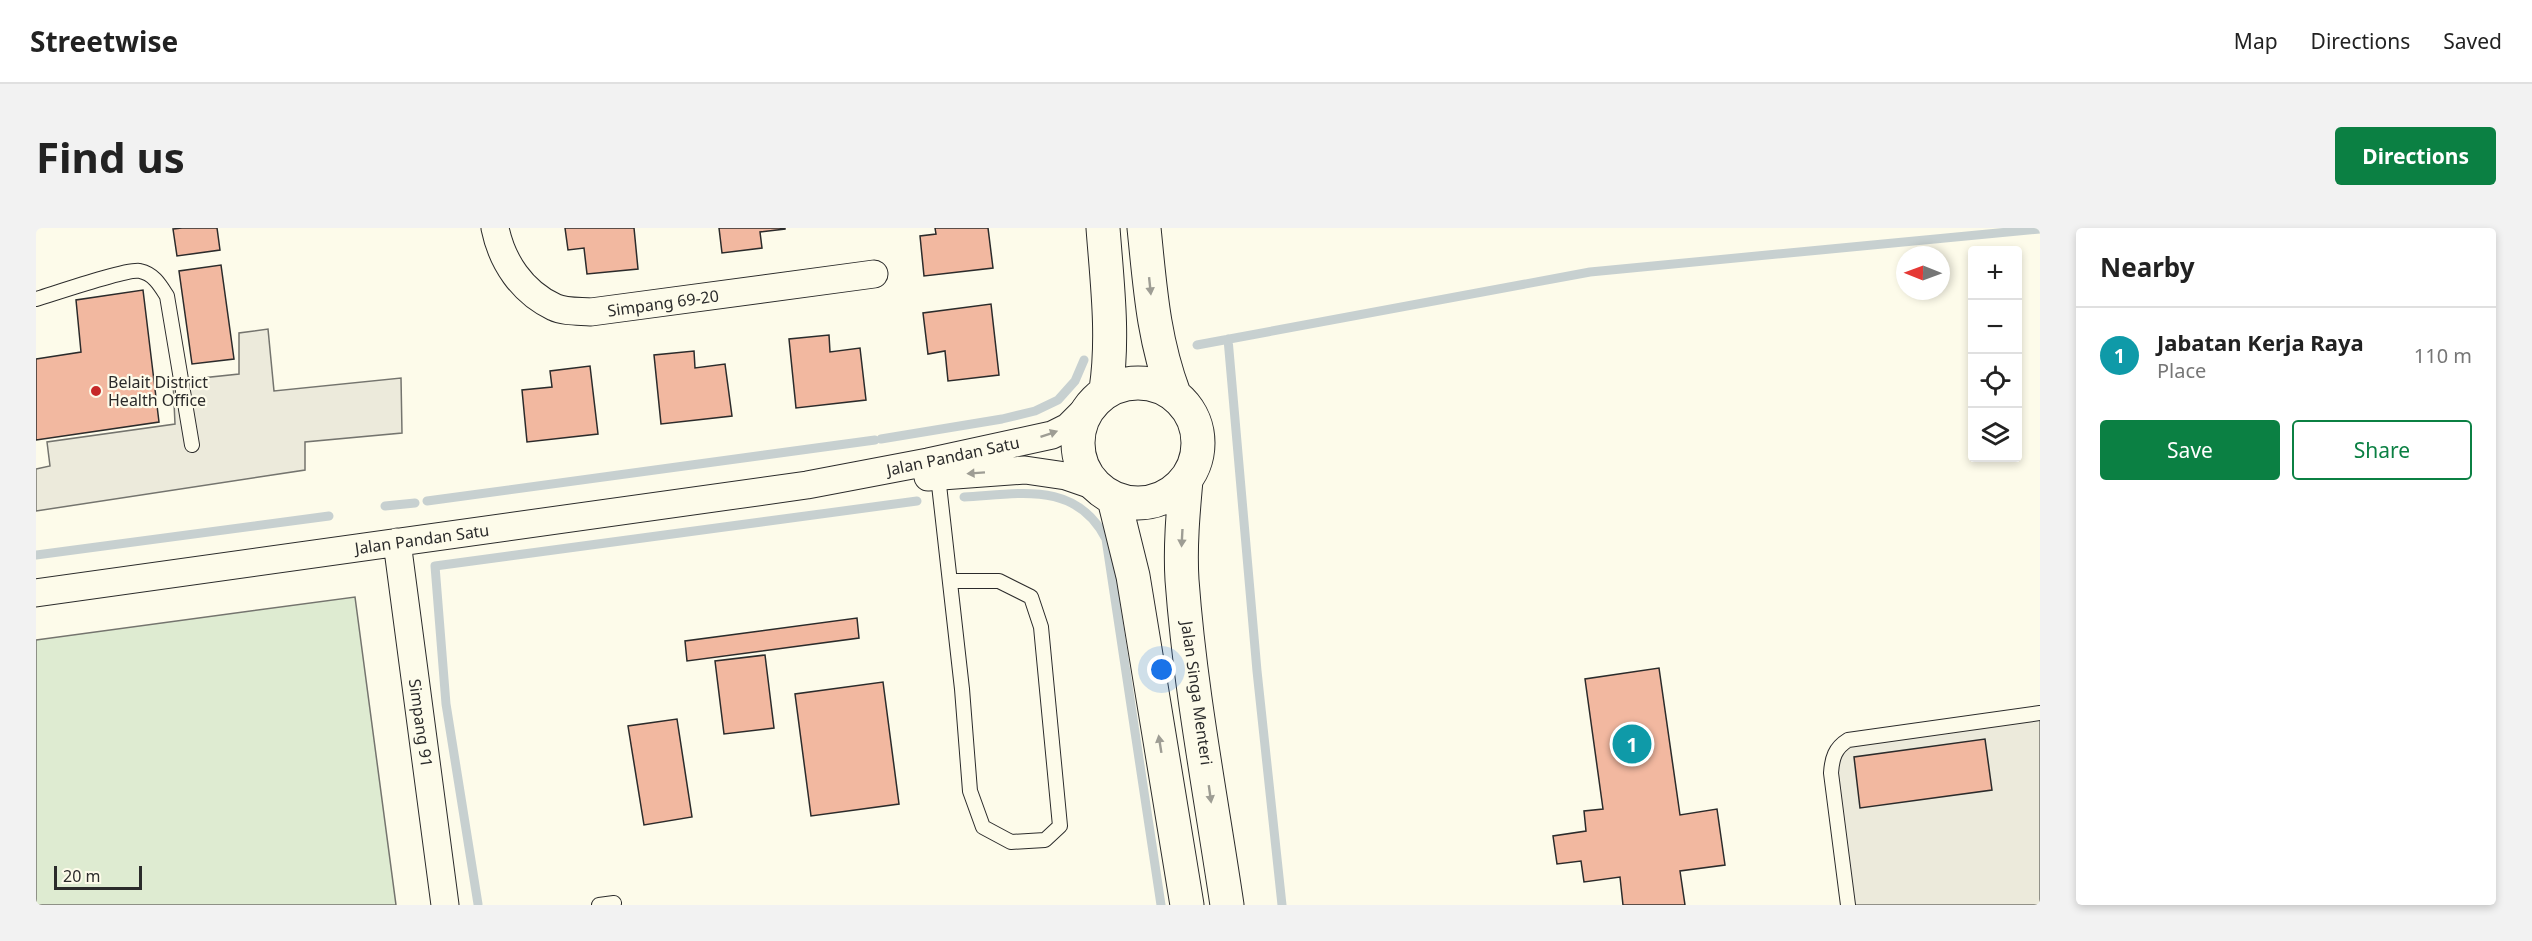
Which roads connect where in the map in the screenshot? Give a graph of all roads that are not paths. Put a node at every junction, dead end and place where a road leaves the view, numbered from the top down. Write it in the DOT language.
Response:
graph roads {
  1 [pos="495,228"];
  2 [pos="1103,228"];
  3 [pos="1144,228"];
  4 [pos="874,274"];
  5 [pos="36,299"];
  6 [pos="1174,394"];
  7 [pos="1098,398"];
  8 [pos="192,445"];
  9 [pos="938,476"];
  10 [pos="1186,480"];
  11 [pos="807,485"];
  12 [pos="1105,493"];
  13 [pos="397,542"];
  14 [pos="950,582"];
  15 [pos="36,593"];
  16 [pos="2040,713"];
  17 [pos="614,903"];
  18 [pos="445,905"];
  19 [pos="599,905"];
  20 [pos="1187,905"];
  21 [pos="1227,905"];
  22 [pos="1848,905"];
  1 -- 4 [label="street, Simpang 69-20"];
  2 -- 7 [label="main road"];
  3 -- 6 [label="main road, one-way"];
  5 -- 8 [label="lane"];
  6 -- 7 [label="main road"];
  6 -- 10 [label="main road"];
  11 -- 7 [label="street, Jalan Pandan Satu, one-way"];
  7 -- 12 [label="main road"];
  9 -- 11 [label="street, Jalan Pandan Satu"];
  12 -- 9 [label="street, Jalan Pandan Satu, one-way"];
  9 -- 14 [label="lane"];
  10 -- 12 [label="main road"];
  10 -- 21 [label="main road, Jalan Singa Menteri, one-way"];
  11 -- 13 [label="street, Jalan Pandan Satu"];
  20 -- 12 [label="main road, one-way"];
  13 -- 15 [label="street, Jalan Pandan Satu"];
  13 -- 18 [label="street, Simpang 91"];
  14 -- 14 [label="lane"];
  16 -- 22 [label="lane"];
  17 -- 19 [label="lane"];
}
